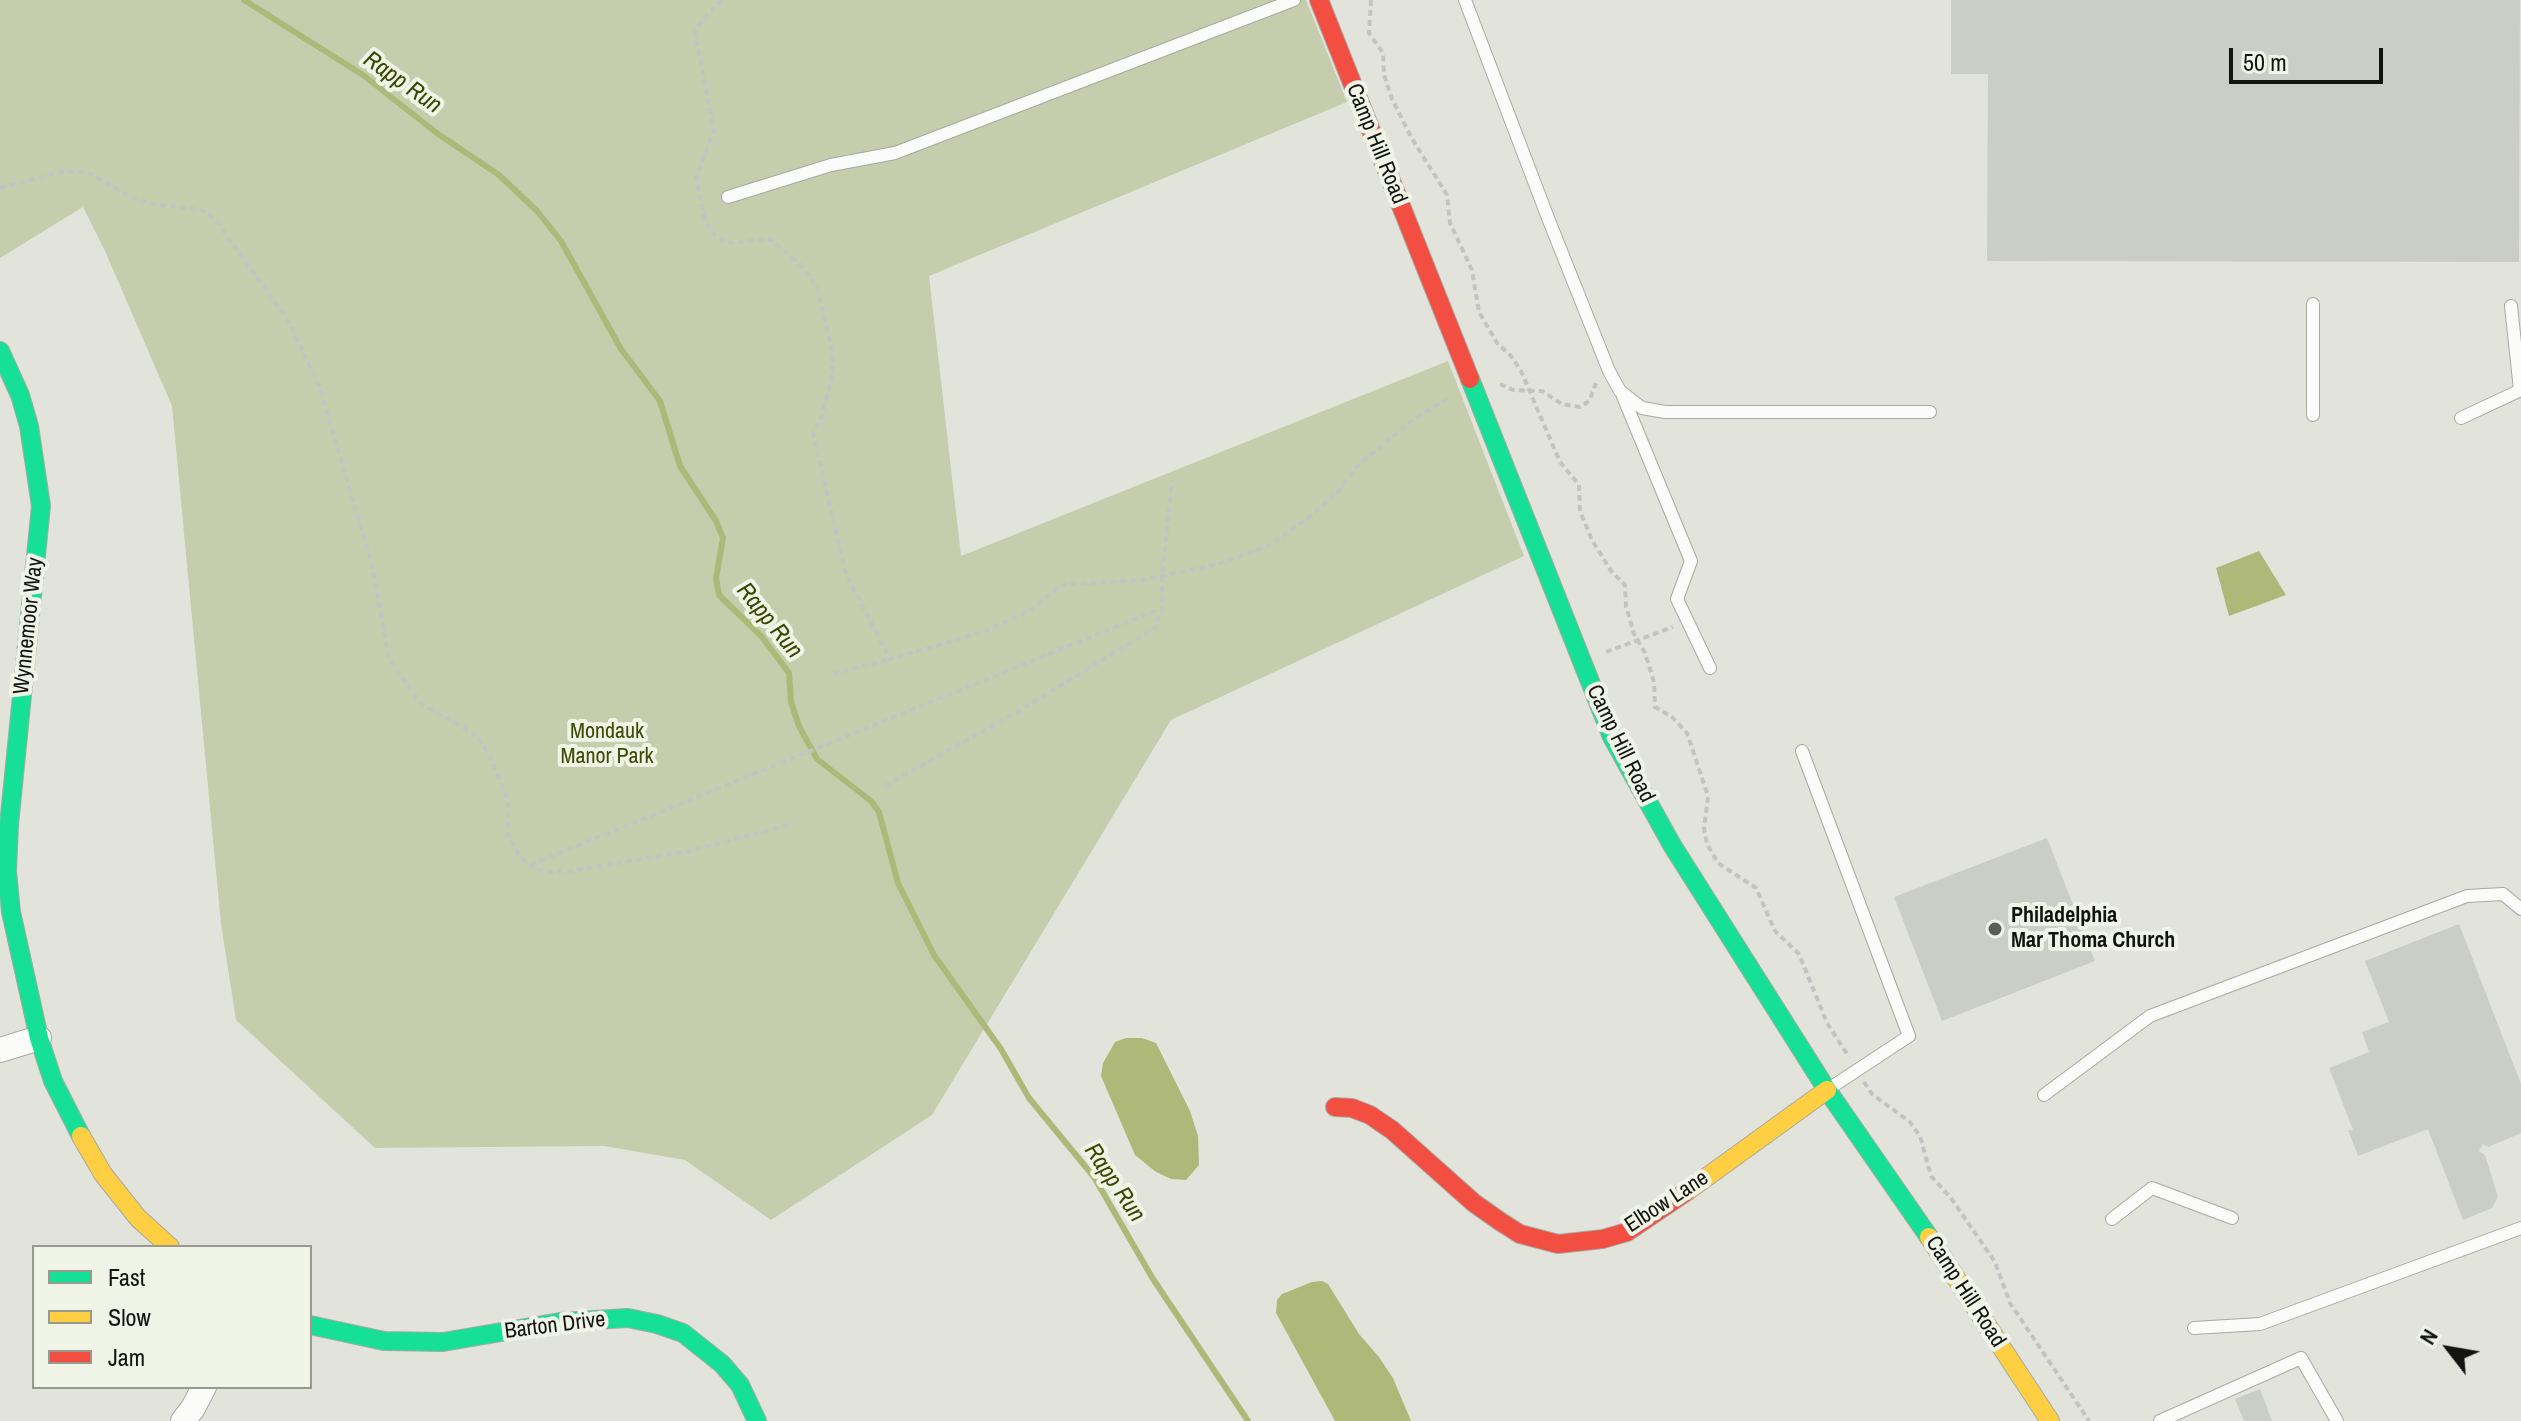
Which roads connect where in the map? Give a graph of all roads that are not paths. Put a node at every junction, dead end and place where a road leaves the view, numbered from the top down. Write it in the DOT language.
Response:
graph roads {
  1 [pos="1294,0"];
  2 [pos="1319,0"];
  3 [pos="1465,0"];
  4 [pos="728,197"];
  5 [pos="2313,304"];
  6 [pos="2511,306"];
  7 [pos="0,351"];
  8 [pos="2521,390"];
  9 [pos="1620,391"];
  10 [pos="1930,412"];
  11 [pos="2313,415"];
  12 [pos="2461,418"];
  13 [pos="1710,668"];
  14 [pos="1802,751"];
  15 [pos="2521,909"];
  16 [pos="39,1038"];
  17 [pos="0,1050"];
  18 [pos="1827,1090"];
  19 [pos="2044,1095"];
  20 [pos="1335,1107"];
  21 [pos="2232,1218"];
  22 [pos="2112,1219"];
  23 [pos="2521,1228"];
  24 [pos="168,1245"];
  25 [pos="312,1325"];
  26 [pos="2194,1328"];
  27 [pos="203,1389"];
  28 [pos="183,1421"];
  29 [pos="757,1421"];
  30 [pos="2050,1421"];
  31 [pos="2160,1421"];
  32 [pos="2337,1421"];
  1 -- 4 [label="lane"];
  2 -- 18 [label="street, Camp Hill Road"];
  3 -- 9 [label="lane"];
  5 -- 11 [label="lane"];
  6 -- 8 [label="lane"];
  7 -- 16 [label="street, Wynnemoor Way"];
  8 -- 12 [label="lane"];
  9 -- 10 [label="lane"];
  9 -- 13 [label="lane"];
  14 -- 18 [label="lane"];
  15 -- 19 [label="lane"];
  16 -- 17 [label="street"];
  16 -- 24 [label="street, Wynnemoor Way"];
  18 -- 20 [label="street, Elbow Lane"];
  18 -- 30 [label="street, Camp Hill Road"];
  21 -- 22 [label="lane"];
  23 -- 26 [label="lane"];
  25 -- 29 [label="street, Barton Drive"];
  27 -- 28 [label="street"];
  31 -- 32 [label="lane"];
}
